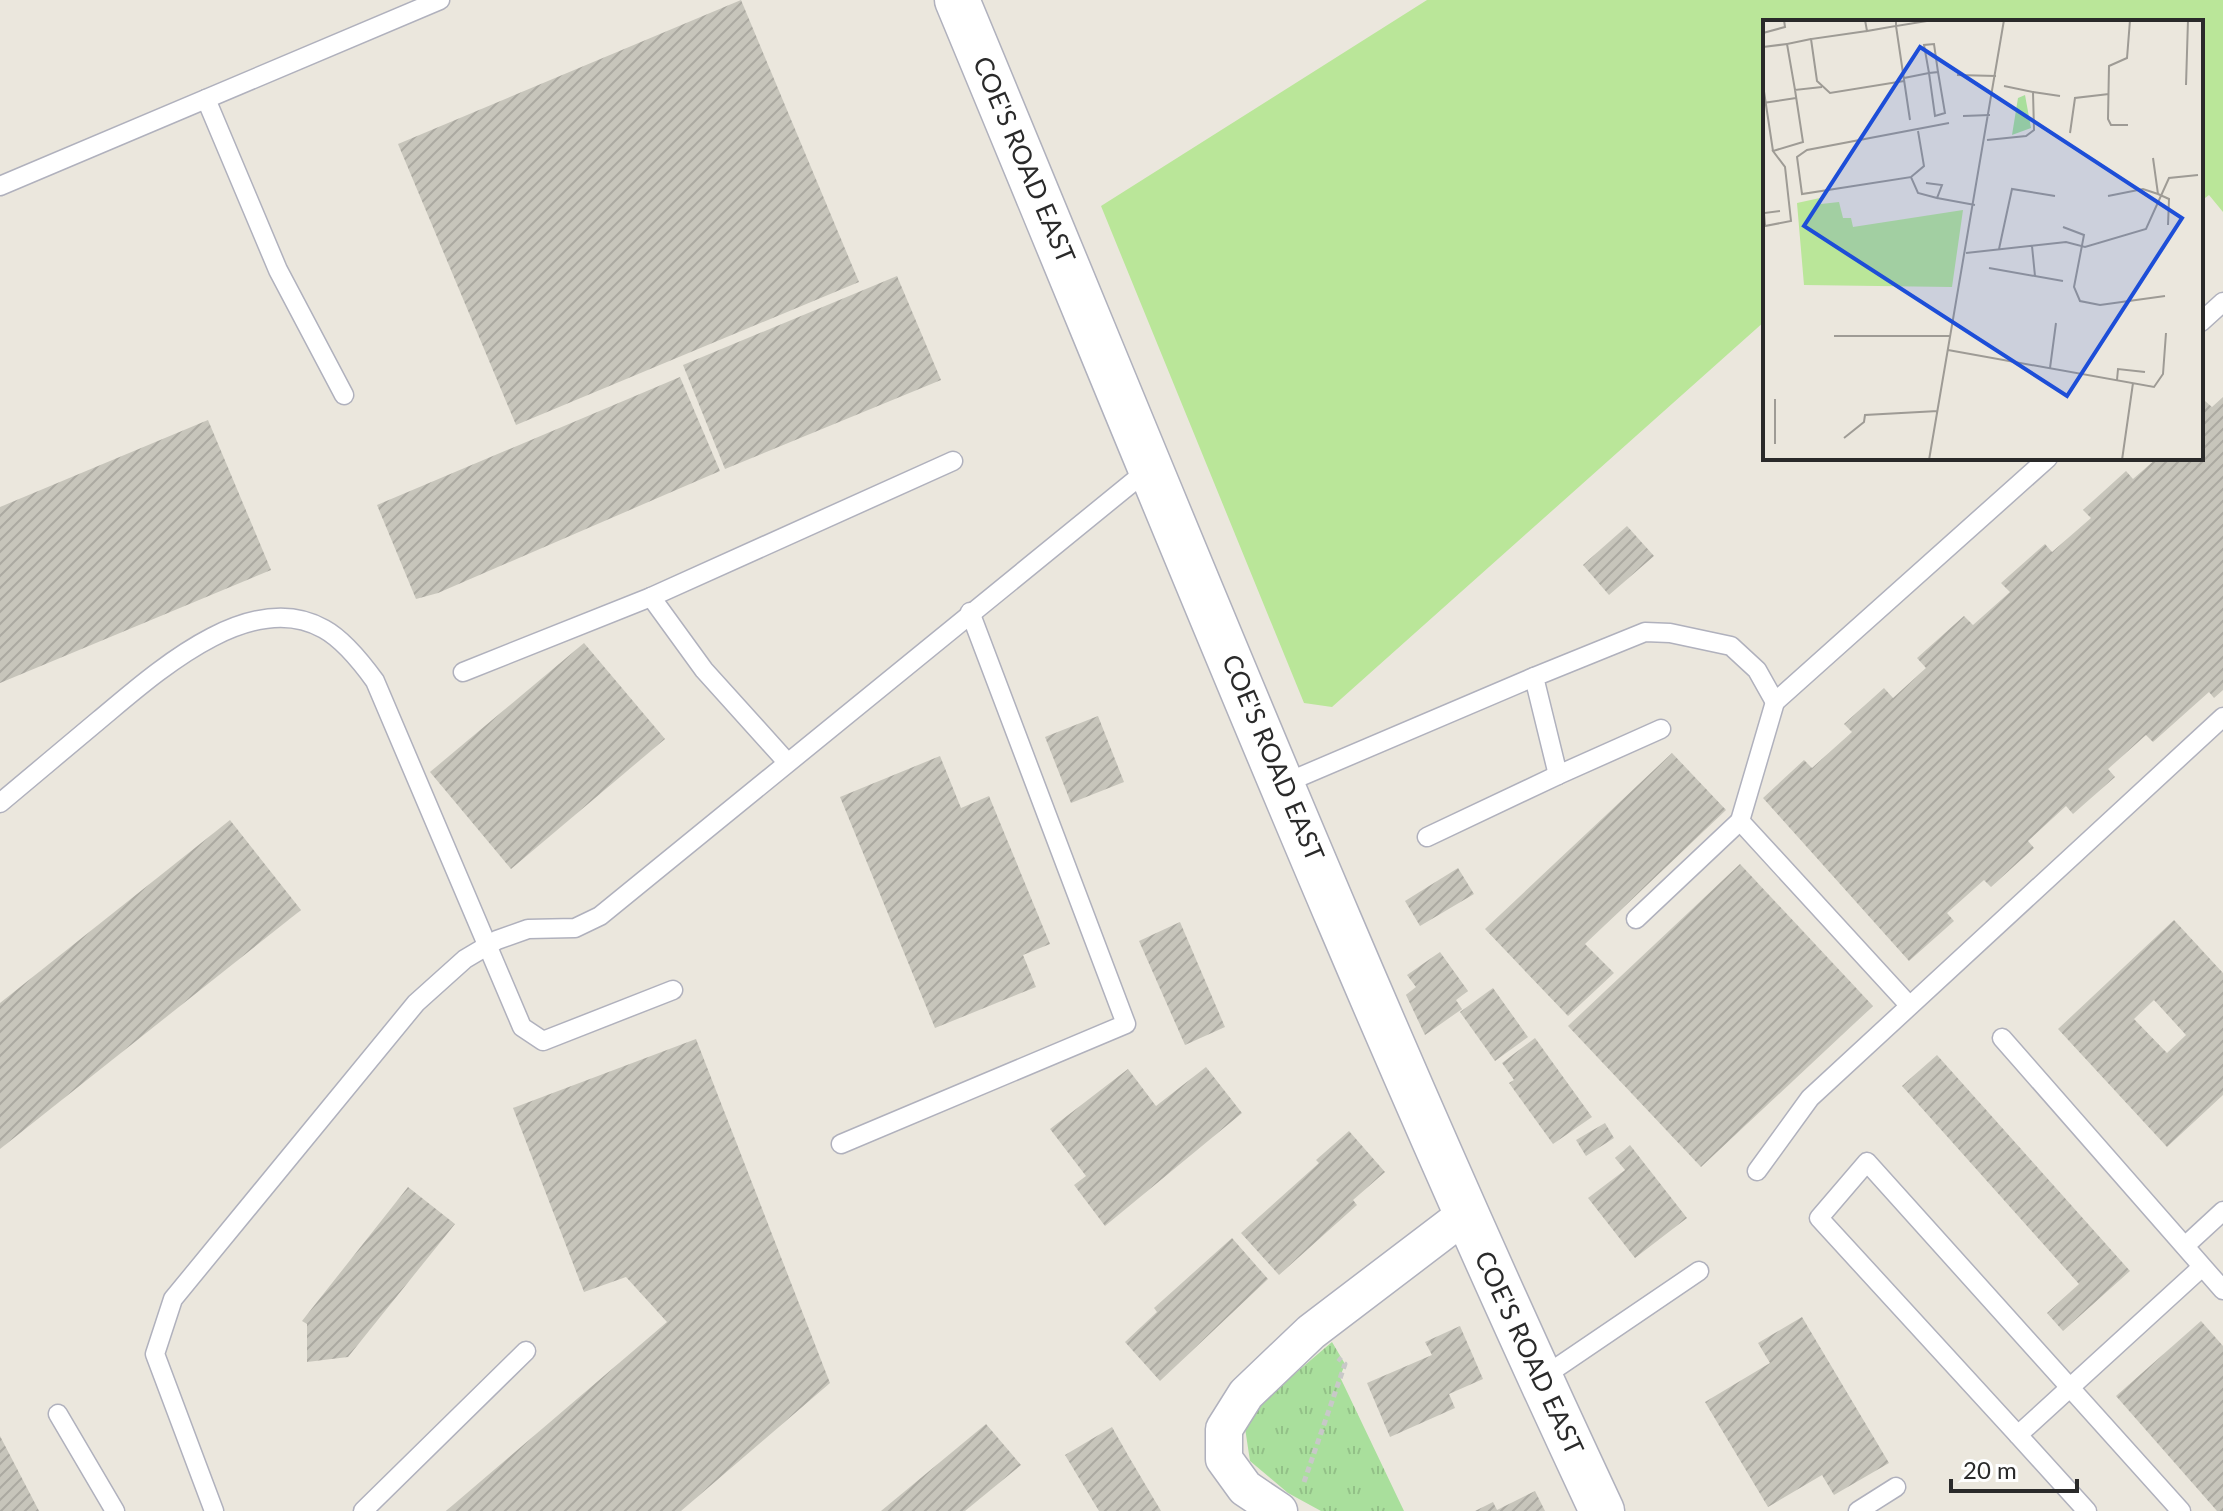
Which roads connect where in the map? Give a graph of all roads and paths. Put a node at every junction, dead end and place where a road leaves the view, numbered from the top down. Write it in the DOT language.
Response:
graph roads {
  1 [pos="440,0"];
  2 [pos="957,0"];
  3 [pos="206,99"];
  4 [pos="0,186"];
  5 [pos="2223,302"];
  6 [pos="2203,320"];
  7 [pos="344,395"];
  8 [pos="2046,460"];
  9 [pos="953,461"];
  10 [pos="1151,467"];
  11 [pos="651,597"];
  12 [pos="970,612"];
  13 [pos="463,672"];
  14 [pos="1534,677"];
  15 [pos="1775,702"];
  16 [pos="2223,717"];
  17 [pos="1661,729"];
  18 [pos="787,762"];
  19 [pos="1558,775"];
  20 [pos="1283,784"];
  21 [pos="0,803"];
  22 [pos="1740,821"];
  23 [pos="1427,837"];
  24 [pos="1636,919"];
  25 [pos="490,945"];
  26 [pos="673,990"];
  27 [pos="1908,1004"];
  28 [pos="2002,1038"];
  29 [pos="841,1144"];
  30 [pos="1757,1171"];
  31 [pos="2223,1211"];
  32 [pos="1466,1214"];
  33 [pos="2185,1246"];
  34 [pos="2202,1267"];
  35 [pos="1699,1271"];
  36 [pos="2223,1290"];
  37 [pos="1311,1332"];
  38 [pos="526,1351"];
  39 [pos="1540,1379"];
  40 [pos="2070,1388"];
  41 [pos="58,1414"];
  42 [pos="2018,1435"];
  43 [pos="1896,1487"];
  44 [pos="1289,1504"];
  45 [pos="115,1511"];
  46 [pos="214,1511"];
  47 [pos="363,1511"];
  48 [pos="1602,1511"];
  49 [pos="1858,1511"];
  50 [pos="2087,1511"];
  51 [pos="2181,1511"];
  1 -- 3 [label="lane"];
  2 -- 10 [label="street, COE'S ROAD EAST"];
  3 -- 4 [label="lane"];
  3 -- 7 [label="lane"];
  5 -- 6 [label="lane"];
  8 -- 15 [label="lane"];
  9 -- 11 [label="lane"];
  10 -- 12 [label="lane"];
  10 -- 20 [label="street, COE'S ROAD EAST"];
  11 -- 13 [label="lane"];
  11 -- 18 [label="lane"];
  12 -- 18 [label="lane"];
  12 -- 29 [label="lane"];
  14 -- 15 [label="lane"];
  14 -- 19 [label="lane"];
  14 -- 20 [label="lane"];
  15 -- 22 [label="lane"];
  16 -- 27 [label="lane"];
  17 -- 19 [label="lane"];
  18 -- 25 [label="lane"];
  19 -- 23 [label="lane"];
  20 -- 32 [label="street, COE'S ROAD EAST"];
  21 -- 25 [label="lane"];
  22 -- 24 [label="lane"];
  22 -- 27 [label="lane"];
  25 -- 26 [label="lane"];
  25 -- 46 [label="lane"];
  27 -- 30 [label="lane"];
  28 -- 33 [label="lane"];
  31 -- 33 [label="lane"];
  32 -- 37 [label="street"];
  32 -- 39 [label="street, COE'S ROAD EAST"];
  33 -- 34 [label="lane"];
  34 -- 36 [label="lane"];
  34 -- 40 [label="lane"];
  35 -- 39 [label="lane"];
  37 -- 44 [label="path"];
  37 -- 44 [label="street"];
  38 -- 47 [label="lane"];
  39 -- 48 [label="street, COE'S ROAD EAST"];
  40 -- 42 [label="lane"];
  40 -- 42 [label="lane"];
  40 -- 51 [label="lane"];
  41 -- 45 [label="lane"];
  42 -- 50 [label="lane"];
  43 -- 49 [label="lane"];
}
